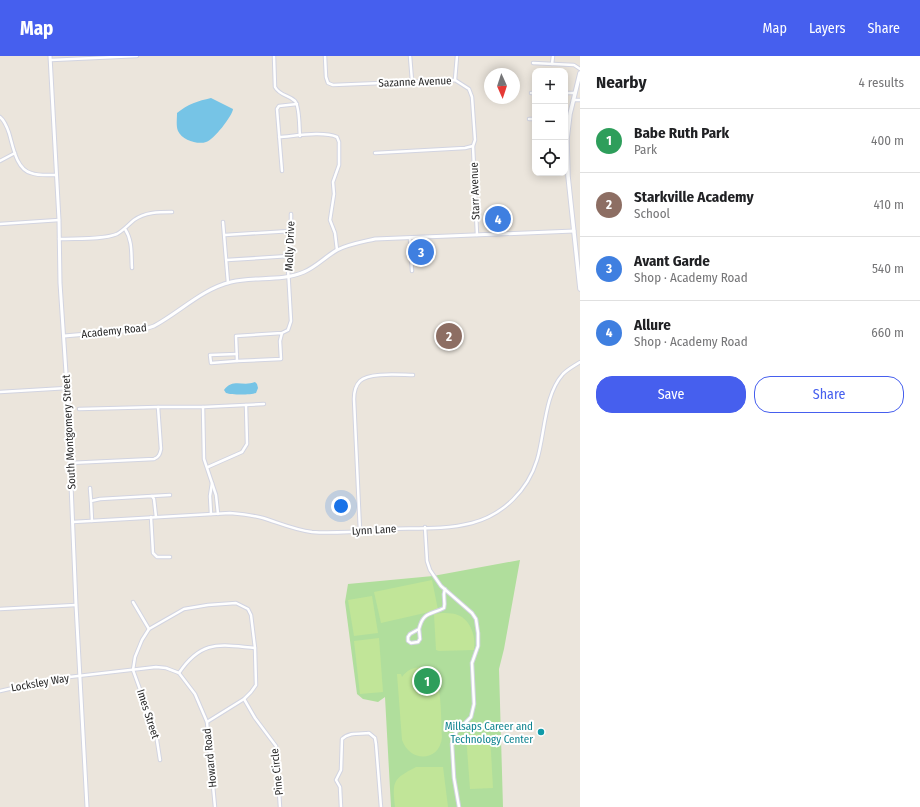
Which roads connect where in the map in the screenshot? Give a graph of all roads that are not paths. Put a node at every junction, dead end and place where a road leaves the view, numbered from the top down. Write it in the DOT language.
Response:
graph roads {
  1 [pos="137,56"];
  2 [pos="274,56"];
  3 [pos="325,56"];
  4 [pos="410,56"];
  5 [pos="457,56"];
  6 [pos="553,56"];
  7 [pos="50,58"];
  8 [pos="533,63"];
  9 [pos="552,64"];
  10 [pos="580,69"];
  11 [pos="580,73"];
  12 [pos="455,80"];
  13 [pos="412,81"];
  14 [pos="568,93"];
  15 [pos="575,93"];
  16 [pos="573,100"];
  17 [pos="580,100"];
  18 [pos="297,104"];
  19 [pos="0,117"];
  20 [pos="568,117"];
  21 [pos="529,119"];
  22 [pos="532,120"];
  23 [pos="300,136"];
  24 [pos="279,137"];
  25 [pos="567,140"];
  26 [pos="473,146"];
  27 [pos="15,153"];
  28 [pos="375,153"];
  29 [pos="0,162"];
  30 [pos="282,171"];
  31 [pos="56,175"];
  32 [pos="172,212"];
  33 [pos="290,214"];
  34 [pos="59,220"];
  35 [pos="223,222"];
  36 [pos="0,224"];
  37 [pos="125,229"];
  38 [pos="291,231"];
  39 [pos="574,231"];
  40 [pos="225,235"];
  41 [pos="477,236"];
  42 [pos="410,238"];
  43 [pos="59,239"];
  44 [pos="337,250"];
  45 [pos="289,256"];
  46 [pos="227,260"];
  47 [pos="132,268"];
  48 [pos="412,271"];
  49 [pos="289,277"];
  50 [pos="228,283"];
  51 [pos="580,289"];
  52 [pos="282,333"];
  53 [pos="64,336"];
  54 [pos="237,354"];
  55 [pos="237,361"];
  56 [pos="580,362"];
  57 [pos="413,375"];
  58 [pos="67,388"];
  59 [pos="0,392"];
  60 [pos="264,404"];
  61 [pos="246,405"];
  62 [pos="158,407"];
  63 [pos="203,408"];
  64 [pos="80,409"];
  65 [pos="70,463"];
  66 [pos="208,468"];
  67 [pos="212,483"];
  68 [pos="90,488"];
  69 [pos="170,495"];
  70 [pos="152,496"];
  71 [pos="91,501"];
  72 [pos="211,514"];
  73 [pos="218,514"];
  74 [pos="151,517"];
  75 [pos="156,517"];
  76 [pos="92,521"];
  77 [pos="73,522"];
  78 [pos="425,527"];
  79 [pos="360,531"];
  80 [pos="170,557"];
  81 [pos="445,589"];
  82 [pos="133,602"];
  83 [pos="76,605"];
  84 [pos="0,609"];
  85 [pos="149,629"];
  86 [pos="419,629"];
  87 [pos="255,648"];
  88 [pos="133,670"];
  89 [pos="180,673"];
  90 [pos="80,677"];
  91 [pos="0,691"];
  92 [pos="244,699"];
  93 [pos="206,722"];
  94 [pos="160,760"];
  95 [pos="87,807"];
  96 [pos="215,807"];
  97 [pos="280,807"];
  98 [pos="341,807"];
  99 [pos="382,807"];
  100 [pos="459,807"];
  1 -- 7 [label="street"];
  2 -- 18 [label="street"];
  3 -- 13 [label="street, Sazanne Avenue"];
  4 -- 13 [label="street"];
  5 -- 12 [label="street"];
  6 -- 9 [label="street"];
  7 -- 31 [label="street, South Montgomery Street"];
  8 -- 9 [label="street"];
  9 -- 10 [label="street"];
  11 -- 15 [label="main road"];
  12 -- 13 [label="street, Sazanne Avenue"];
  12 -- 26 [label="street, Sazanne Avenue"];
  14 -- 15 [label="street"];
  15 -- 16 [label="main road"];
  16 -- 17 [label="street"];
  16 -- 20 [label="main road"];
  18 -- 23 [label="street"];
  18 -- 24 [label="street"];
  19 -- 27 [label="street"];
  21 -- 22 [label="street"];
  23 -- 24 [label="street"];
  23 -- 44 [label="street"];
  24 -- 30 [label="street"];
  25 -- 39 [label="main road"];
  26 -- 28 [label="street"];
  26 -- 41 [label="street, Starr Avenue"];
  27 -- 29 [label="street"];
  27 -- 31 [label="street"];
  31 -- 34 [label="street, South Montgomery Street"];
  32 -- 37 [label="street"];
  33 -- 38 [label="street, Molly Drive"];
  34 -- 36 [label="street"];
  34 -- 43 [label="street, South Montgomery Street"];
  35 -- 40 [label="street"];
  37 -- 43 [label="street"];
  37 -- 47 [label="street"];
  38 -- 40 [label="street"];
  38 -- 45 [label="street, Molly Drive"];
  39 -- 41 [label="street, Academy Road"];
  39 -- 51 [label="main road"];
  40 -- 46 [label="street"];
  41 -- 42 [label="street, Academy Road"];
  42 -- 44 [label="street, Academy Road"];
  42 -- 48 [label="street"];
  43 -- 53 [label="street, South Montgomery Street"];
  44 -- 49 [label="street, Academy Road"];
  45 -- 46 [label="street"];
  45 -- 49 [label="street, Molly Drive"];
  46 -- 50 [label="street"];
  49 -- 50 [label="street, Academy Road"];
  49 -- 52 [label="street, Molly Drive"];
  50 -- 53 [label="street, Academy Road"];
  52 -- 54 [label="street"];
  52 -- 55 [label="street"];
  53 -- 58 [label="street, South Montgomery Street"];
  54 -- 55 [label="street"];
  54 -- 55 [label="street"];
  56 -- 78 [label="street, Lynn Lane"];
  57 -- 79 [label="street"];
  58 -- 59 [label="street"];
  58 -- 65 [label="street, South Montgomery Street"];
  60 -- 61 [label="street"];
  61 -- 63 [label="street"];
  61 -- 66 [label="street"];
  62 -- 63 [label="street"];
  62 -- 64 [label="street"];
  62 -- 65 [label="street"];
  63 -- 66 [label="street"];
  65 -- 77 [label="street, South Montgomery Street"];
  66 -- 67 [label="street"];
  67 -- 72 [label="street"];
  67 -- 73 [label="street"];
  68 -- 71 [label="street"];
  69 -- 70 [label="street"];
  70 -- 71 [label="street"];
  70 -- 75 [label="street"];
  71 -- 76 [label="street"];
  72 -- 73 [label="street, Lynn Lane"];
  72 -- 75 [label="street, Lynn Lane"];
  73 -- 79 [label="street, Lynn Lane"];
  74 -- 75 [label="street, Lynn Lane"];
  74 -- 76 [label="street, Lynn Lane"];
  74 -- 80 [label="street"];
  76 -- 77 [label="street, Lynn Lane"];
  77 -- 83 [label="street, South Montgomery Street"];
  78 -- 79 [label="street, Lynn Lane"];
  78 -- 81 [label="street"];
  81 -- 86 [label="street"];
  81 -- 100 [label="street"];
  82 -- 85 [label="street"];
  83 -- 84 [label="street"];
  83 -- 90 [label="street, South Montgomery Street"];
  85 -- 87 [label="street"];
  85 -- 88 [label="street"];
  86 -- 86 [label="street"];
  87 -- 89 [label="street"];
  87 -- 92 [label="street"];
  88 -- 89 [label="street"];
  88 -- 90 [label="street"];
  88 -- 94 [label="street, Imes Street"];
  89 -- 93 [label="street, Howard Road"];
  90 -- 91 [label="street, Locksley Way"];
  90 -- 95 [label="street, South Montgomery Street"];
  92 -- 93 [label="street"];
  92 -- 97 [label="street, Pine Circle"];
  93 -- 96 [label="street, Howard Road"];
  98 -- 99 [label="street"];
}
